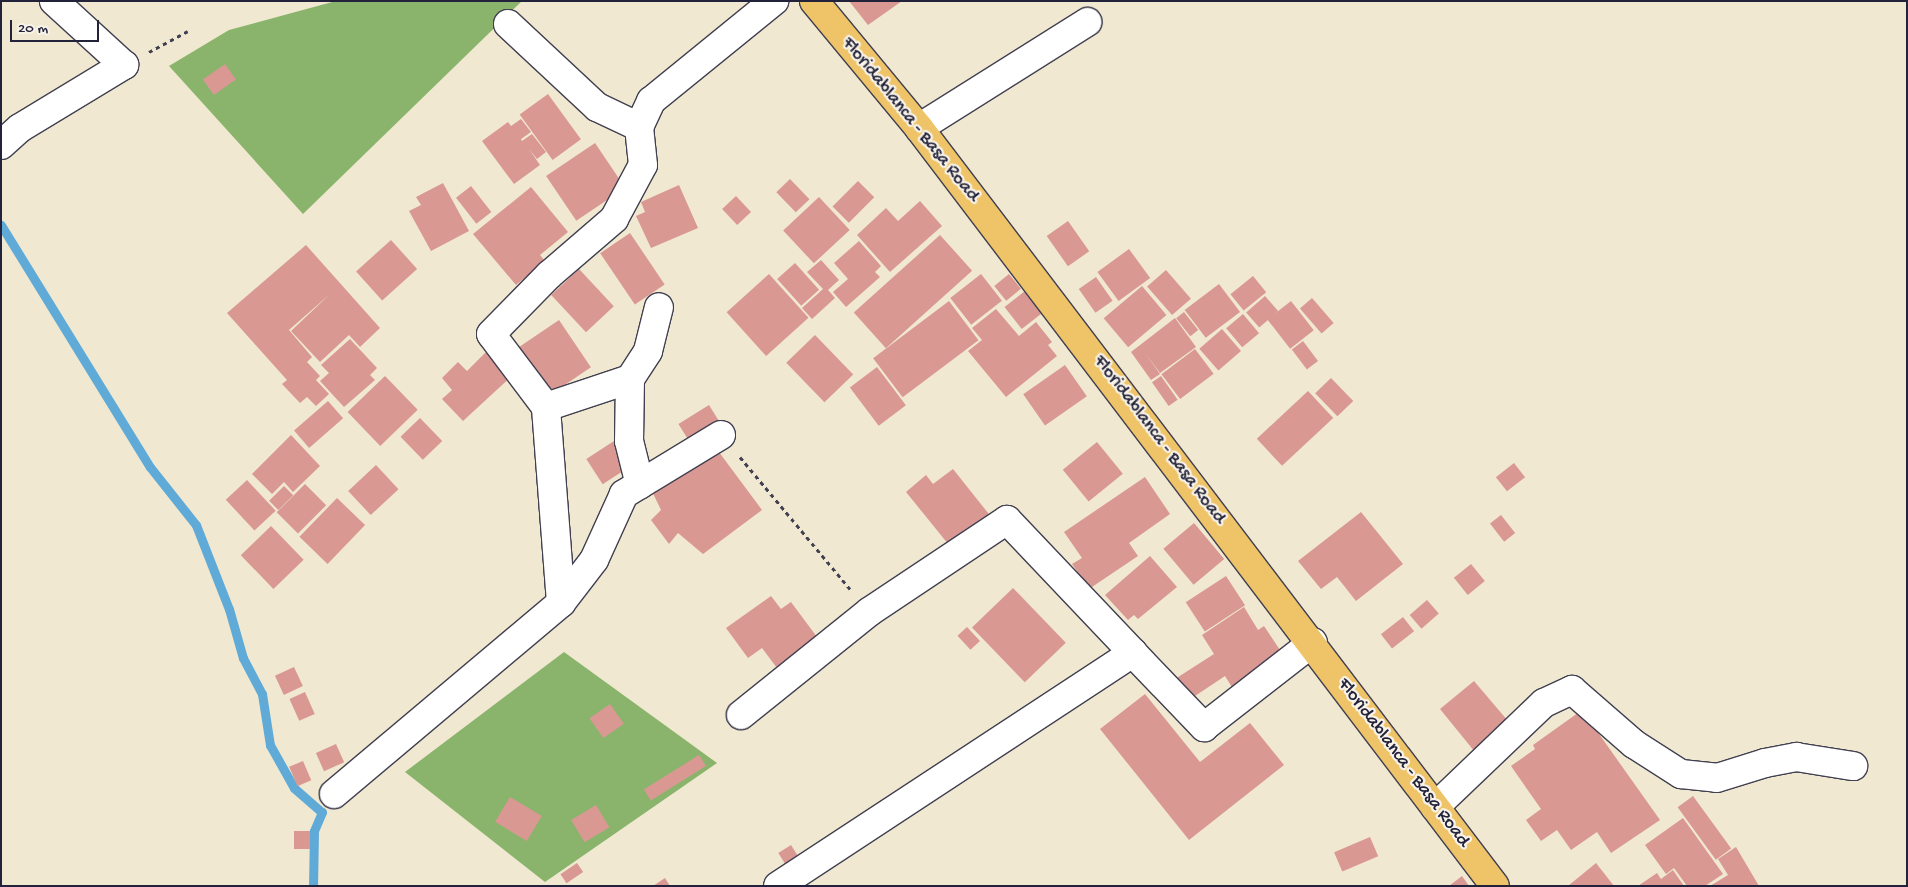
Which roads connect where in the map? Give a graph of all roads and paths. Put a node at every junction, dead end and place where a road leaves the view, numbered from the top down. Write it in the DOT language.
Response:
graph roads {
  1 [pos="54,1"];
  2 [pos="774,1"];
  3 [pos="814,1"];
  4 [pos="1087,22"];
  5 [pos="508,24"];
  6 [pos="188,31"];
  7 [pos="124,64"];
  8 [pos="639,127"];
  9 [pos="919,128"];
  10 [pos="1,145"];
  11 [pos="659,307"];
  12 [pos="630,379"];
  13 [pos="546,407"];
  14 [pos="721,435"];
  15 [pos="640,485"];
  16 [pos="561,603"];
  17 [pos="869,612"];
  18 [pos="1313,642"];
  19 [pos="1133,653"];
  20 [pos="741,715"];
  21 [pos="1853,766"];
  22 [pos="334,794"];
  23 [pos="1435,807"];
  24 [pos="778,886"];
  25 [pos="1495,886"];
  1 -- 7 [label="street"];
  2 -- 8 [label="street"];
  3 -- 9 [label="main road, Floridablanca - Basa Road"];
  4 -- 9 [label="street"];
  5 -- 8 [label="street"];
  6 -- 7 [label="path"];
  7 -- 10 [label="street"];
  8 -- 13 [label="street"];
  9 -- 18 [label="main road, Floridablanca - Basa Road"];
  11 -- 12 [label="street"];
  12 -- 13 [label="street"];
  12 -- 15 [label="street"];
  13 -- 16 [label="street"];
  14 -- 15 [label="street"];
  14 -- 17 [label="path"];
  15 -- 16 [label="street"];
  16 -- 22 [label="street"];
  17 -- 19 [label="street"];
  17 -- 20 [label="street"];
  18 -- 19 [label="street"];
  18 -- 23 [label="main road, Floridablanca - Basa Road"];
  19 -- 24 [label="street"];
  21 -- 23 [label="street"];
  23 -- 25 [label="main road, Floridablanca - Basa Road"];
}
